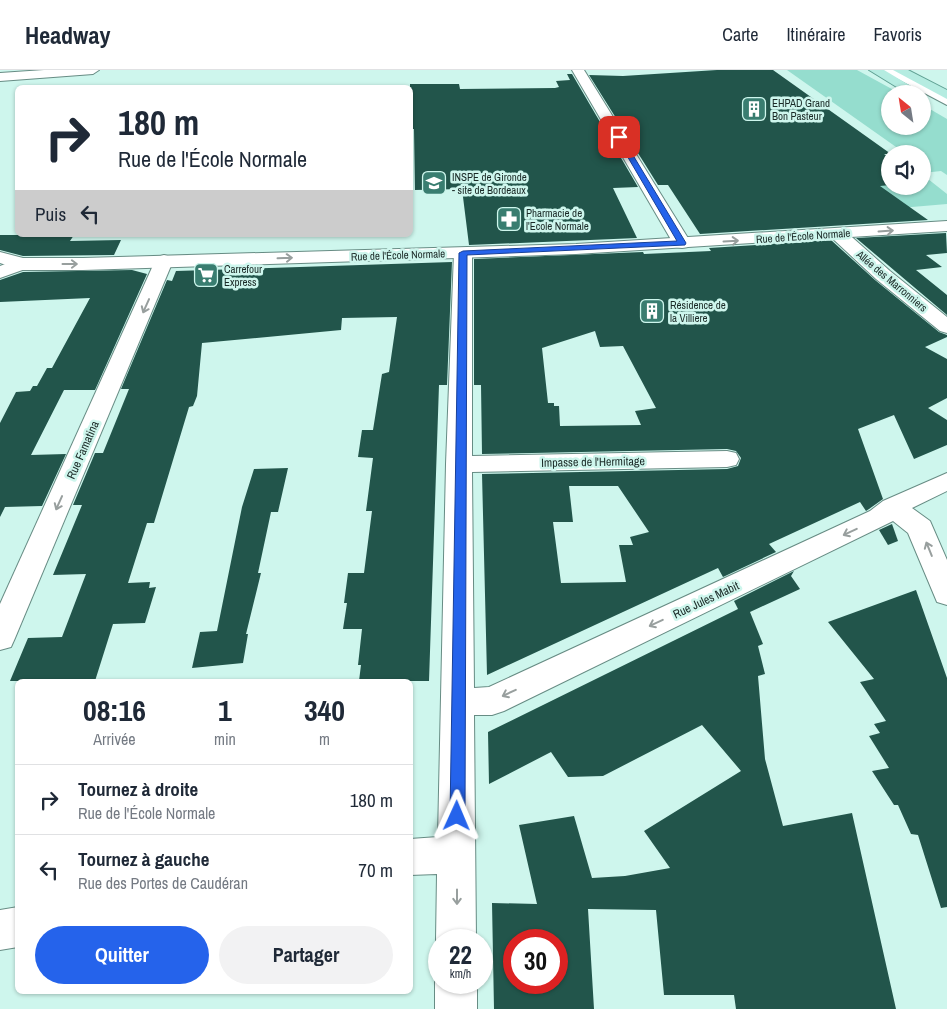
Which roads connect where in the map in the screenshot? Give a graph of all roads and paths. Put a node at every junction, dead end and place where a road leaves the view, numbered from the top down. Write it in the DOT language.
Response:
graph roads {
  1 [pos="93,70"];
  2 [pos="578,70"];
  3 [pos="875,70"];
  4 [pos="887,70"];
  5 [pos="898,70"];
  6 [pos="0,77"];
  7 [pos="903,85"];
  8 [pos="947,95"];
  9 [pos="931,100"];
  10 [pos="947,101"];
  11 [pos="947,109"];
  12 [pos="947,226"];
  13 [pos="838,234"];
  14 [pos="682,243"];
  15 [pos="463,253"];
  16 [pos="0,257"];
  17 [pos="164,261"];
  18 [pos="21,264"];
  19 [pos="0,272"];
  20 [pos="947,327"];
  21 [pos="727,459"];
  22 [pos="459,464"];
  23 [pos="947,481"];
  24 [pos="892,507"];
  25 [pos="947,594"];
  26 [pos="0,638"];
  27 [pos="459,702"];
  28 [pos="456,854"];
  29 [pos="413,857"];
  30 [pos="15,928"];
  31 [pos="456,929"];
  32 [pos="0,930"];
  33 [pos="456,994"];
  34 [pos="456,1009"];
  1 -- 6 [label="street"];
  2 -- 14 [label="street"];
  3 -- 7 [label="main road"];
  4 -- 10 [label="street"];
  5 -- 8 [label="main road"];
  9 -- 11 [label="main road"];
  13 -- 12 [label="street, Rue de l'École Normale, one-way"];
  14 -- 13 [label="street, Rue de l'École Normale, one-way"];
  13 -- 20 [label="street, Allée des Marronniers"];
  14 -- 15 [label="street, Rue de l'École Normale"];
  17 -- 15 [label="street, Rue de l'École Normale, one-way"];
  15 -- 22 [label="street"];
  16 -- 18 [label="street"];
  18 -- 17 [label="street, Rue de l'École Normale, one-way"];
  17 -- 26 [label="street, Rue Famatina, one-way"];
  18 -- 19 [label="street, Rue de l'École Normale"];
  21 -- 22 [label="street, Impasse de l'Hermitage"];
  22 -- 27 [label="street"];
  23 -- 24 [label="street, Rue Jules Mabit"];
  25 -- 24 [label="street, one-way"];
  24 -- 27 [label="street, Rue Jules Mabit, one-way"];
  27 -- 28 [label="street"];
  28 -- 29 [label="street"];
  28 -- 31 [label="street, one-way"];
  30 -- 32 [label="street"];
  33 -- 34 [label="street"];
}
